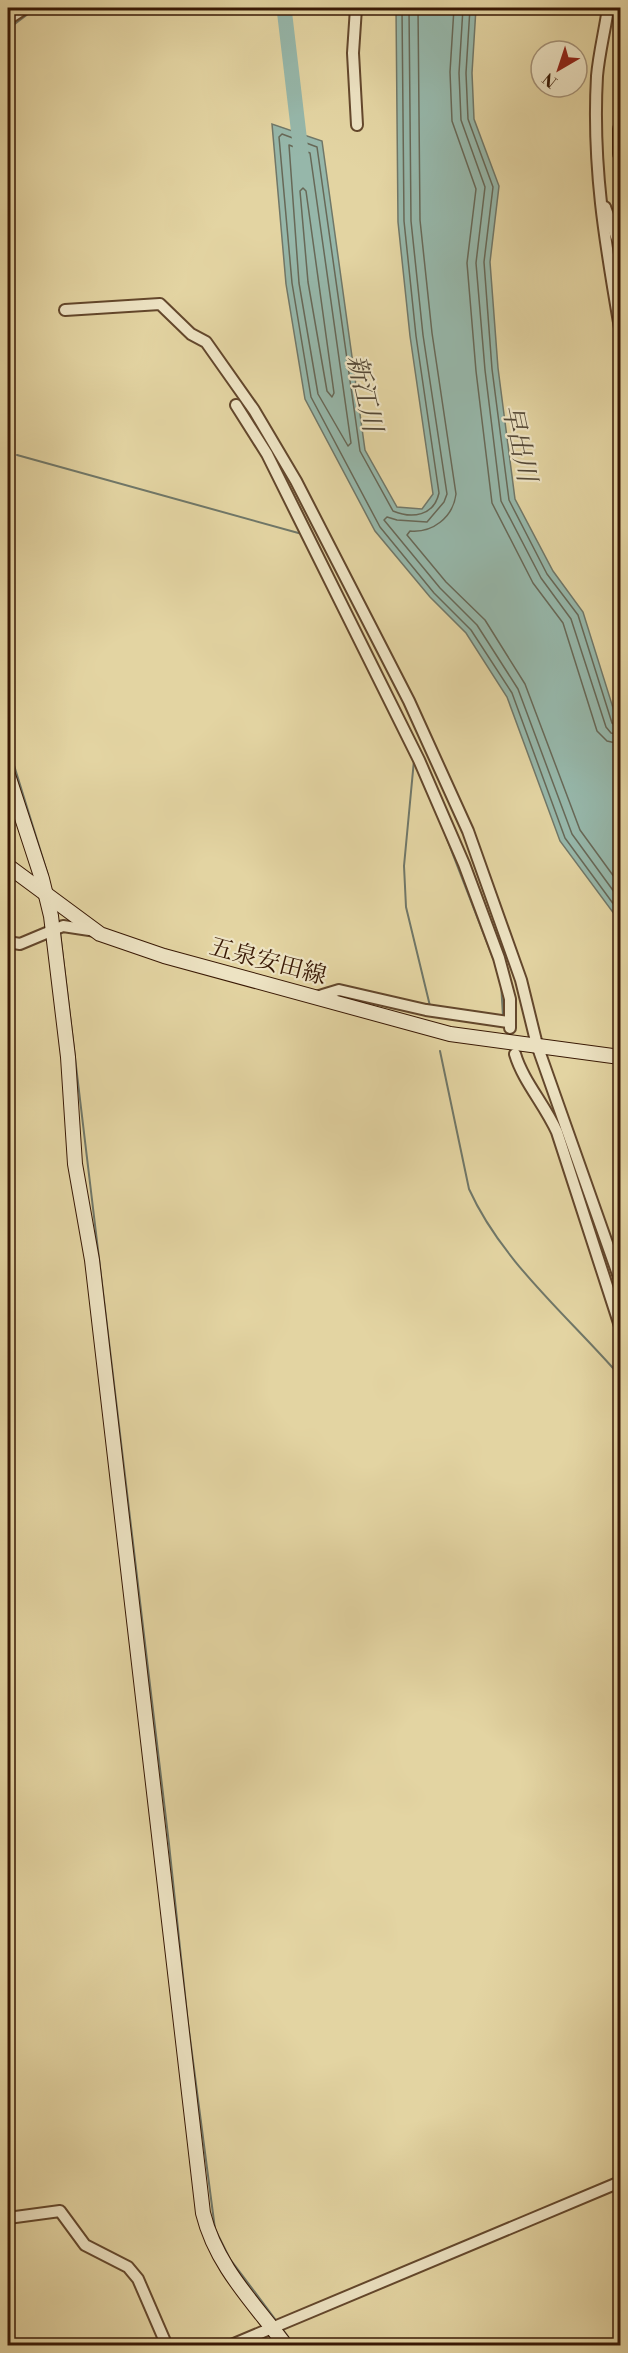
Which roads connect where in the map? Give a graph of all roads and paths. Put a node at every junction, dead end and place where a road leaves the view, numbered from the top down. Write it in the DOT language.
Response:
graph roads {
  1 [pos="25,8"];
  2 [pos="356,8"];
  3 [pos="608,8"];
  4 [pos="8,19"];
  5 [pos="357,125"];
  6 [pos="621,129"];
  7 [pos="621,154"];
  8 [pos="597,178"];
  9 [pos="621,247"];
  10 [pos="65,310"];
  11 [pos="621,328"];
  12 [pos="236,405"];
  13 [pos="8,775"];
  14 [pos="8,866"];
  15 [pos="46,895"];
  16 [pos="52,930"];
  17 [pos="96,931"];
  18 [pos="8,942"];
  19 [pos="316,997"];
  20 [pos="540,1045"];
  21 [pos="515,1054"];
  22 [pos="621,1057"];
  23 [pos="621,1280"];
  24 [pos="621,1326"];
  25 [pos="619,2183"];
  26 [pos="8,2218"];
  27 [pos="273,2328"];
  28 [pos="167,2346"];
  29 [pos="229,2346"];
  30 [pos="286,2346"];
  1 -- 4 [label="street"];
  2 -- 5 [label="street"];
  3 -- 8 [label="street"];
  6 -- 7 [label="street"];
  8 -- 9 [label="street"];
  8 -- 11 [label="street"];
  10 -- 20 [label="street"];
  12 -- 19 [label="street"];
  13 -- 15 [label="street"];
  14 -- 15 [label="street, 五泉安田線"];
  15 -- 16 [label="street"];
  15 -- 17 [label="street, 五泉安田線"];
  16 -- 17 [label="street"];
  16 -- 18 [label="street"];
  16 -- 27 [label="street"];
  17 -- 19 [label="street, 五泉安田線"];
  19 -- 20 [label="street, 五泉安田線"];
  20 -- 22 [label="street, 五泉安田線"];
  20 -- 23 [label="street"];
  21 -- 24 [label="street"];
  25 -- 27 [label="street"];
  26 -- 28 [label="street"];
  27 -- 29 [label="street"];
  27 -- 30 [label="street"];
}
